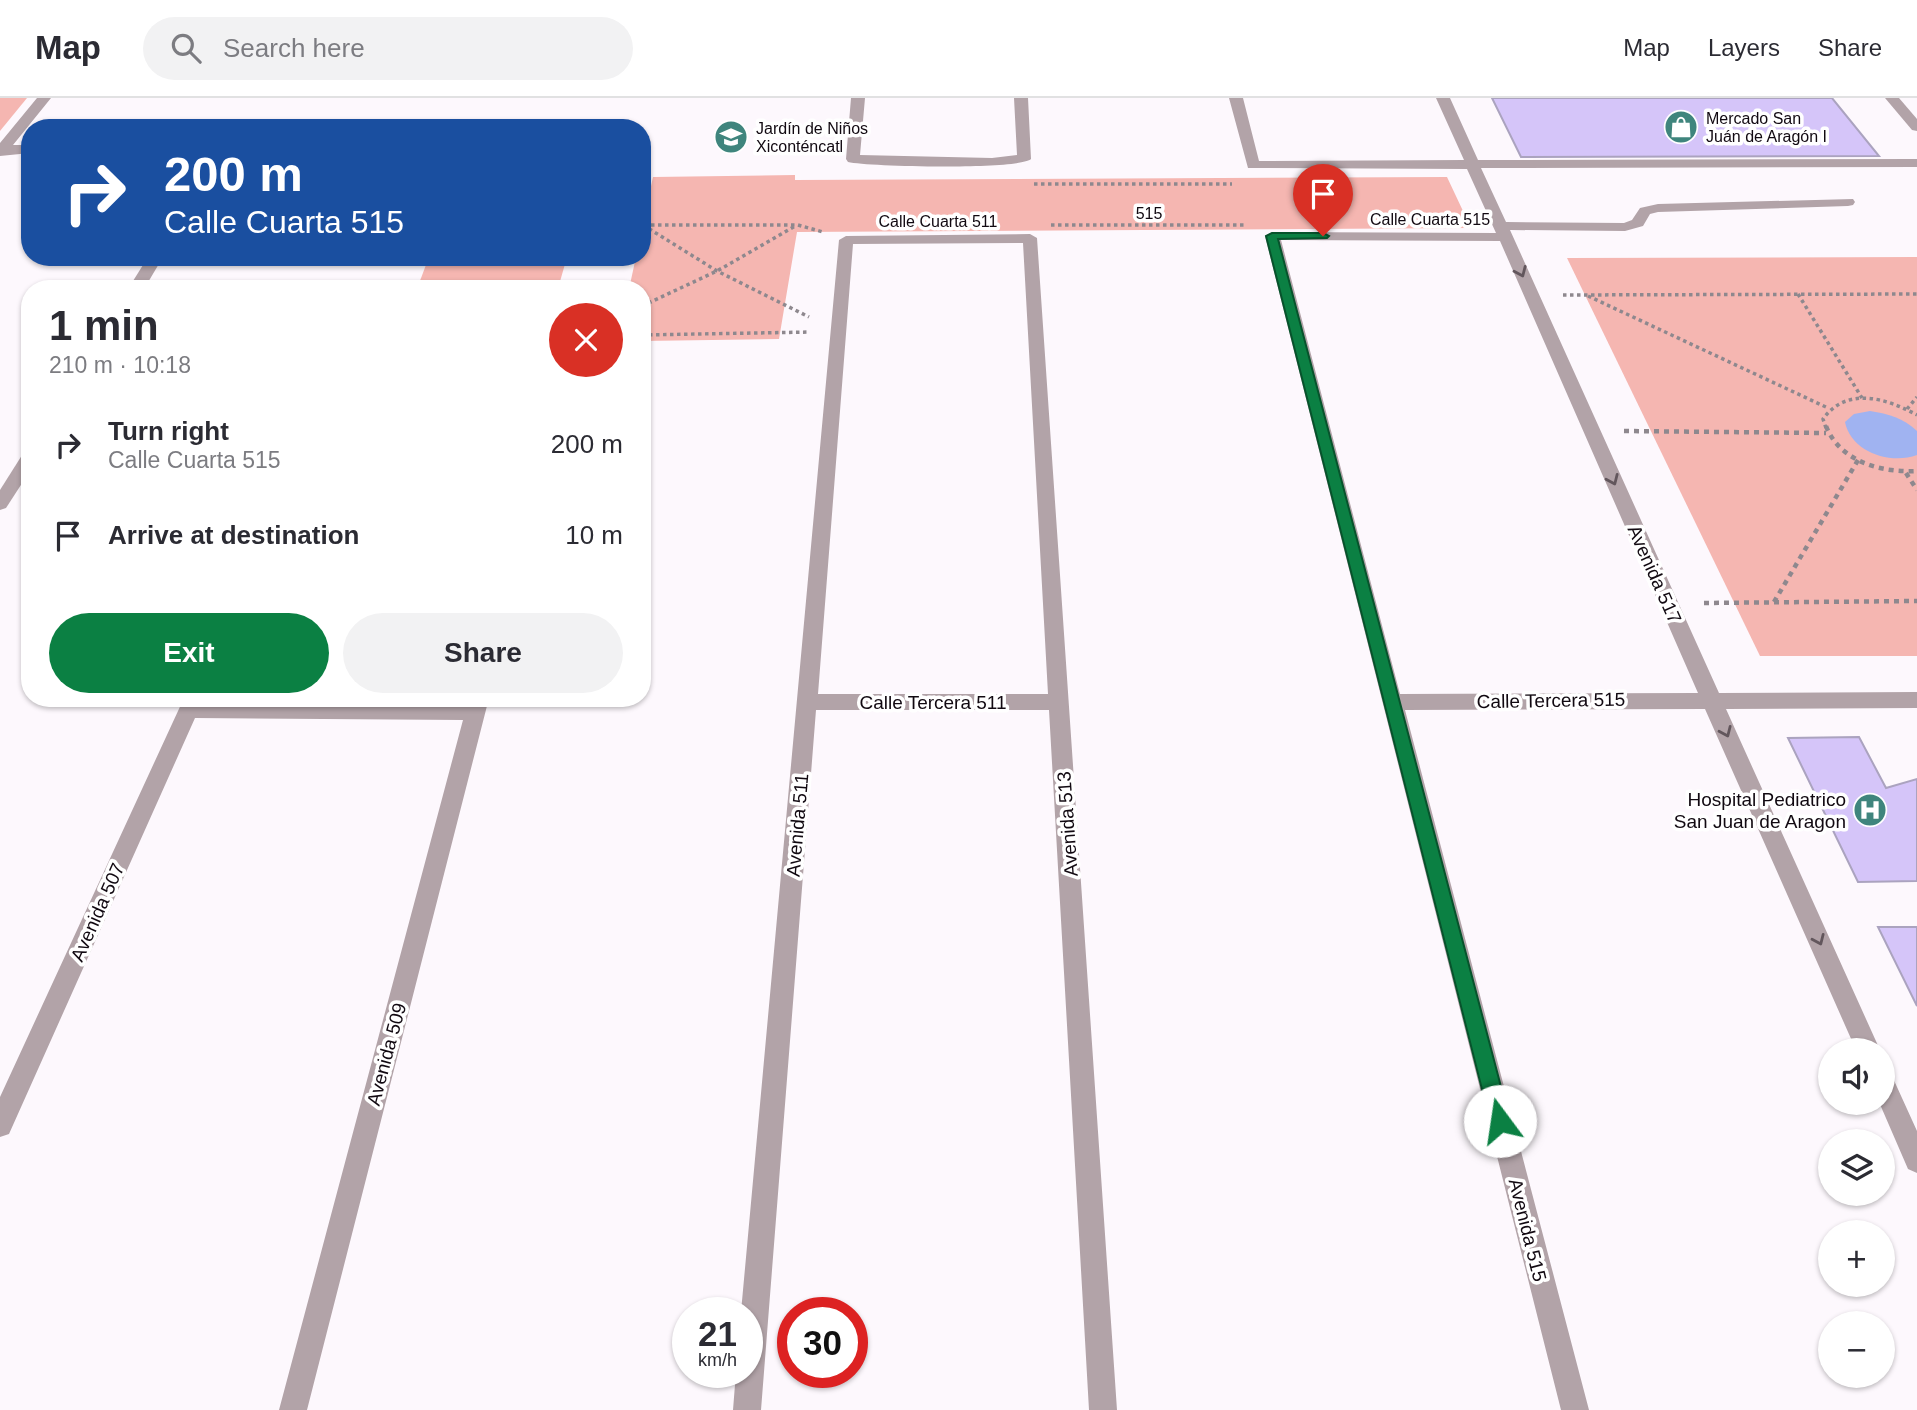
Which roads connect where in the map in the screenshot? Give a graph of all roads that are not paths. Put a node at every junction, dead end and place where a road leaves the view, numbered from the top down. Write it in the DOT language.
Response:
graph roads {
  1 [pos="44,98"];
  2 [pos="858,98"];
  3 [pos="1021,98"];
  4 [pos="1236,98"];
  5 [pos="1443,98"];
  6 [pos="1892,98"];
  7 [pos="27,119"];
  8 [pos="21,126"];
  9 [pos="1917,127"];
  10 [pos="21,150"];
  11 [pos="1,151"];
  12 [pos="1917,163"];
  13 [pos="1472,164"];
  14 [pos="1848,202"];
  15 [pos="1264,231"];
  16 [pos="1502,231"];
  17 [pos="1036,232"];
  18 [pos="846,240"];
  19 [pos="21,470"];
  20 [pos="0,504"];
  21 [pos="1711,699"];
  22 [pos="1917,700"];
  23 [pos="807,702"];
  24 [pos="1059,702"];
  25 [pos="1392,702"];
  26 [pos="190,707"];
  27 [pos="476,707"];
  28 [pos="1863,1038"];
  29 [pos="1895,1111"];
  30 [pos="0,1125"];
  31 [pos="1917,1160"];
  32 [pos="293,1410"];
  33 [pos="747,1410"];
  34 [pos="1103,1410"];
  35 [pos="1575,1410"];
  1 -- 7 [label="street"];
  2 -- 3 [label="street"];
  4 -- 13 [label="street"];
  5 -- 13 [label="street, Avenida 517"];
  6 -- 9 [label="street"];
  8 -- 11 [label="street"];
  10 -- 11 [label="street"];
  12 -- 13 [label="street"];
  13 -- 16 [label="street, Avenida 517"];
  14 -- 16 [label="street, Calle Cuarta 515"];
  15 -- 16 [label="street, Calle Cuarta 515"];
  15 -- 25 [label="street, Avenida 515"];
  16 -- 21 [label="street, Avenida 517, one-way"];
  17 -- 18 [label="street, Calle Cuarta 511"];
  17 -- 24 [label="street, Avenida 513"];
  18 -- 23 [label="street, Avenida 511"];
  19 -- 20 [label="street"];
  21 -- 22 [label="street, Calle Tercera 515"];
  21 -- 25 [label="street, Calle Tercera 515"];
  21 -- 28 [label="street, Avenida 517, one-way"];
  23 -- 24 [label="street, Calle Tercera 511"];
  23 -- 33 [label="street, Avenida 511"];
  24 -- 34 [label="street, Avenida 513"];
  25 -- 35 [label="street, Avenida 515"];
  26 -- 30 [label="street, Avenida 507"];
  27 -- 32 [label="street, Avenida 509"];
  29 -- 31 [label="street"];
}
